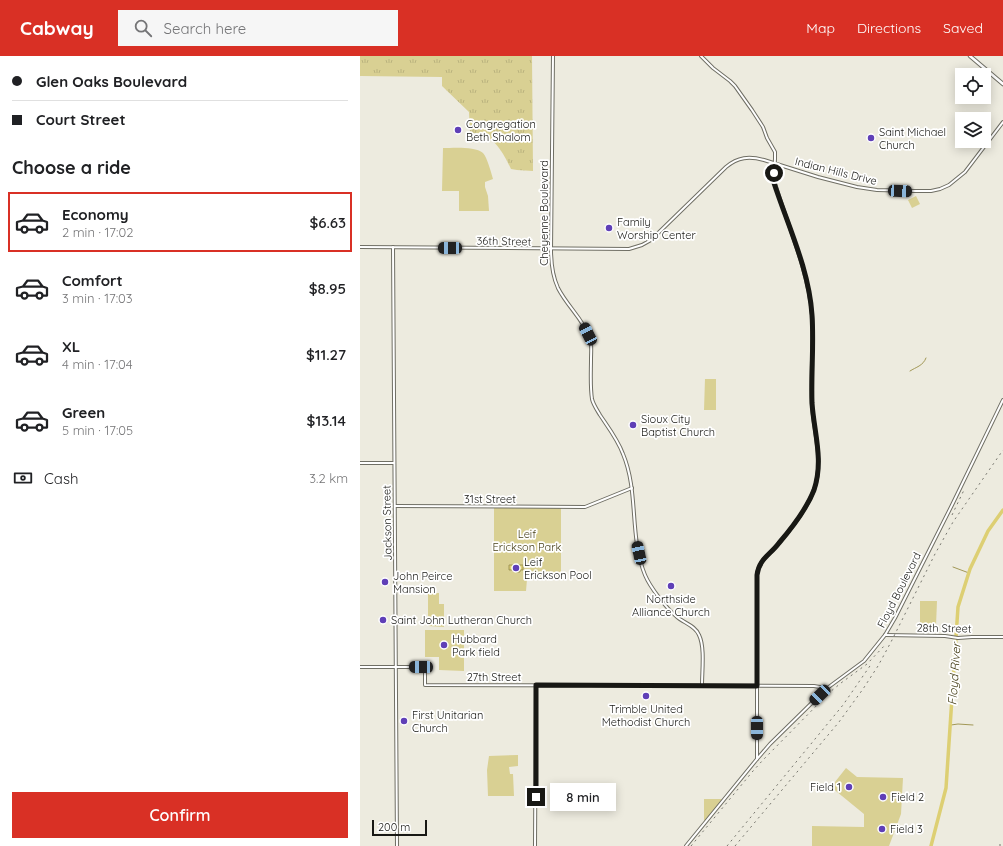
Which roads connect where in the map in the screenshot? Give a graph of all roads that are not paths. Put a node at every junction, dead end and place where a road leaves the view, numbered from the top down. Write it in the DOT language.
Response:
graph roads {
  1 [pos="553,56"];
  2 [pos="701,56"];
  3 [pos="970,56"];
  4 [pos="1003,84"];
  5 [pos="1003,122"];
  6 [pos="775,163"];
  7 [pos="360,247"];
  8 [pos="393,247"];
  9 [pos="551,249"];
  10 [pos="1003,400"];
  11 [pos="360,463"];
  12 [pos="394,463"];
  13 [pos="632,488"];
  14 [pos="394,506"];
  15 [pos="885,635"];
  16 [pos="1003,637"];
  17 [pos="360,667"];
  18 [pos="396,667"];
  19 [pos="536,685"];
  20 [pos="702,685"];
  21 [pos="757,686"];
  22 [pos="825,689"];
  23 [pos="757,759"];
  24 [pos="397,846"];
  25 [pos="535,846"];
  26 [pos="686,846"];
  1 -- 9 [label="main road, Cheyenne Boulevard"];
  2 -- 6 [label="main road"];
  3 -- 4 [label="main road"];
  5 -- 6 [label="main road, Indian Hills Drive"];
  6 -- 9 [label="main road, Indian Hills Drive"];
  6 -- 21 [label="main road"];
  7 -- 8 [label="main road, 36th Street"];
  8 -- 9 [label="main road, 36th Street"];
  8 -- 12 [label="main road, Jackson Street"];
  9 -- 13 [label="main road, Cheyenne Boulevard"];
  10 -- 15 [label="main road, Floyd Boulevard"];
  11 -- 12 [label="main road"];
  12 -- 14 [label="main road, Jackson Street"];
  13 -- 14 [label="main road, 31st Street"];
  13 -- 20 [label="main road, Cheyenne Boulevard"];
  14 -- 18 [label="main road, Jackson Street"];
  15 -- 16 [label="main road, 28th Street"];
  15 -- 22 [label="main road, Floyd Boulevard"];
  17 -- 18 [label="main road"];
  18 -- 19 [label="main road, 27th Street"];
  18 -- 24 [label="main road, Jackson Street"];
  19 -- 20 [label="main road, 27th Street"];
  19 -- 25 [label="main road"];
  20 -- 21 [label="main road, 27th Street"];
  21 -- 22 [label="main road, 27th Street"];
  21 -- 23 [label="main road"];
  22 -- 23 [label="main road, Floyd Boulevard"];
  23 -- 26 [label="main road, Floyd Boulevard"];
}
